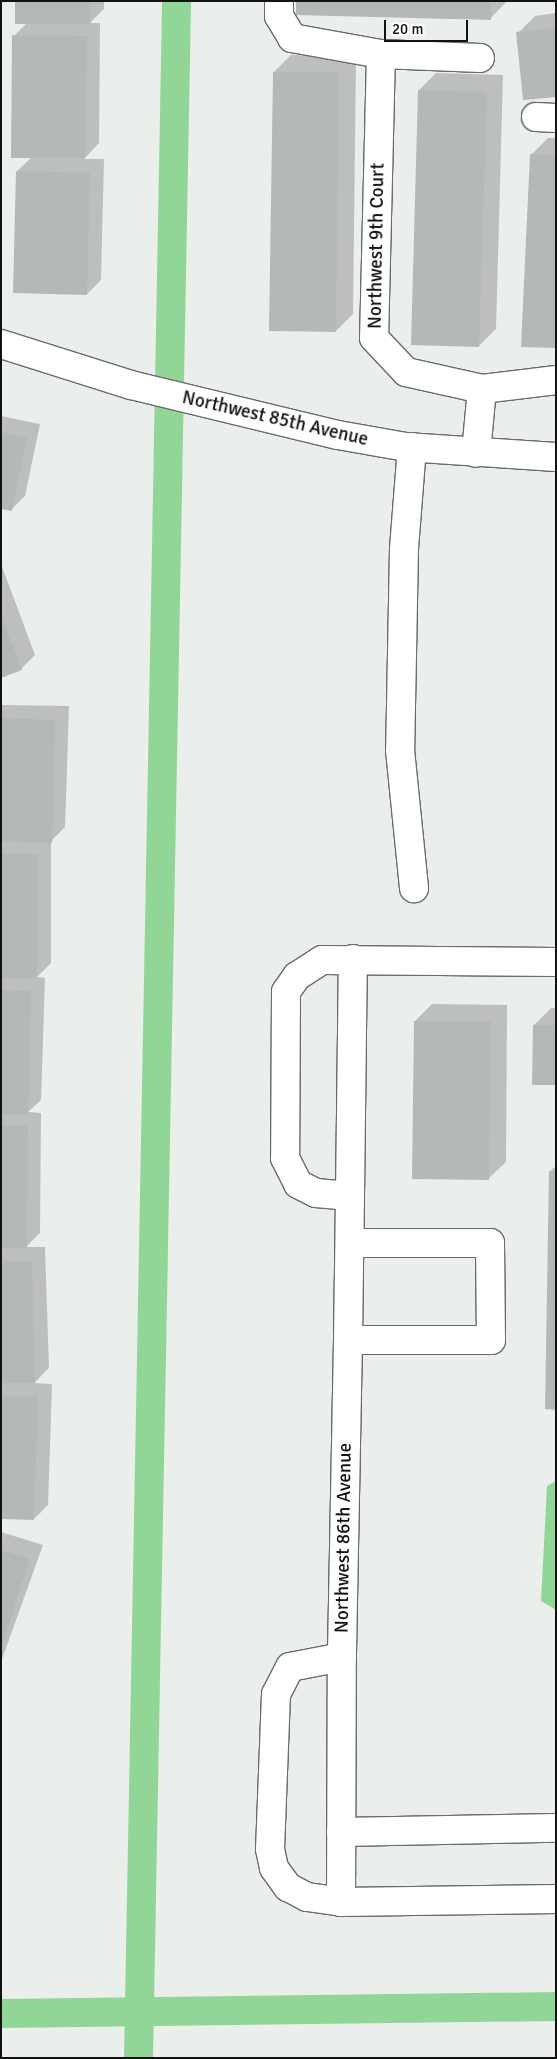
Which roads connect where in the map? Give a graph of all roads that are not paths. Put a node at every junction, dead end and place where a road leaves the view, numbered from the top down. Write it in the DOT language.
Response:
graph roads {
  1 [pos="279,1"];
  2 [pos="381,54"];
  3 [pos="480,58"];
  4 [pos="1,344"];
  5 [pos="556,380"];
  6 [pos="482,389"];
  7 [pos="412,447"];
  8 [pos="476,453"];
  9 [pos="556,457"];
  10 [pos="414,888"];
  11 [pos="353,959"];
  12 [pos="556,962"];
  13 [pos="350,1196"];
  14 [pos="350,1243"];
  15 [pos="348,1340"];
  16 [pos="342,1657"];
  17 [pos="556,1828"];
  18 [pos="341,1832"];
  19 [pos="556,1899"];
  20 [pos="341,1902"];
  1 -- 2 [label="street"];
  2 -- 3 [label="street"];
  2 -- 6 [label="street, Northwest 9th Court"];
  4 -- 7 [label="street, Northwest 85th Avenue"];
  5 -- 6 [label="street, Northwest 9th Court"];
  6 -- 8 [label="street"];
  7 -- 8 [label="street, Northwest 85th Avenue"];
  7 -- 10 [label="street"];
  8 -- 9 [label="street, Northwest 85th Avenue"];
  11 -- 12 [label="street"];
  11 -- 13 [label="street, Northwest 86th Avenue"];
  11 -- 13 [label="street"];
  13 -- 14 [label="street, Northwest 86th Avenue"];
  14 -- 15 [label="street, Northwest 86th Avenue"];
  14 -- 15 [label="street"];
  15 -- 16 [label="street, Northwest 86th Avenue"];
  16 -- 18 [label="street"];
  16 -- 20 [label="street, Northwest 86th Avenue"];
  17 -- 18 [label="street"];
  18 -- 20 [label="street"];
  19 -- 20 [label="street, Northwest 86th Avenue"];
}
